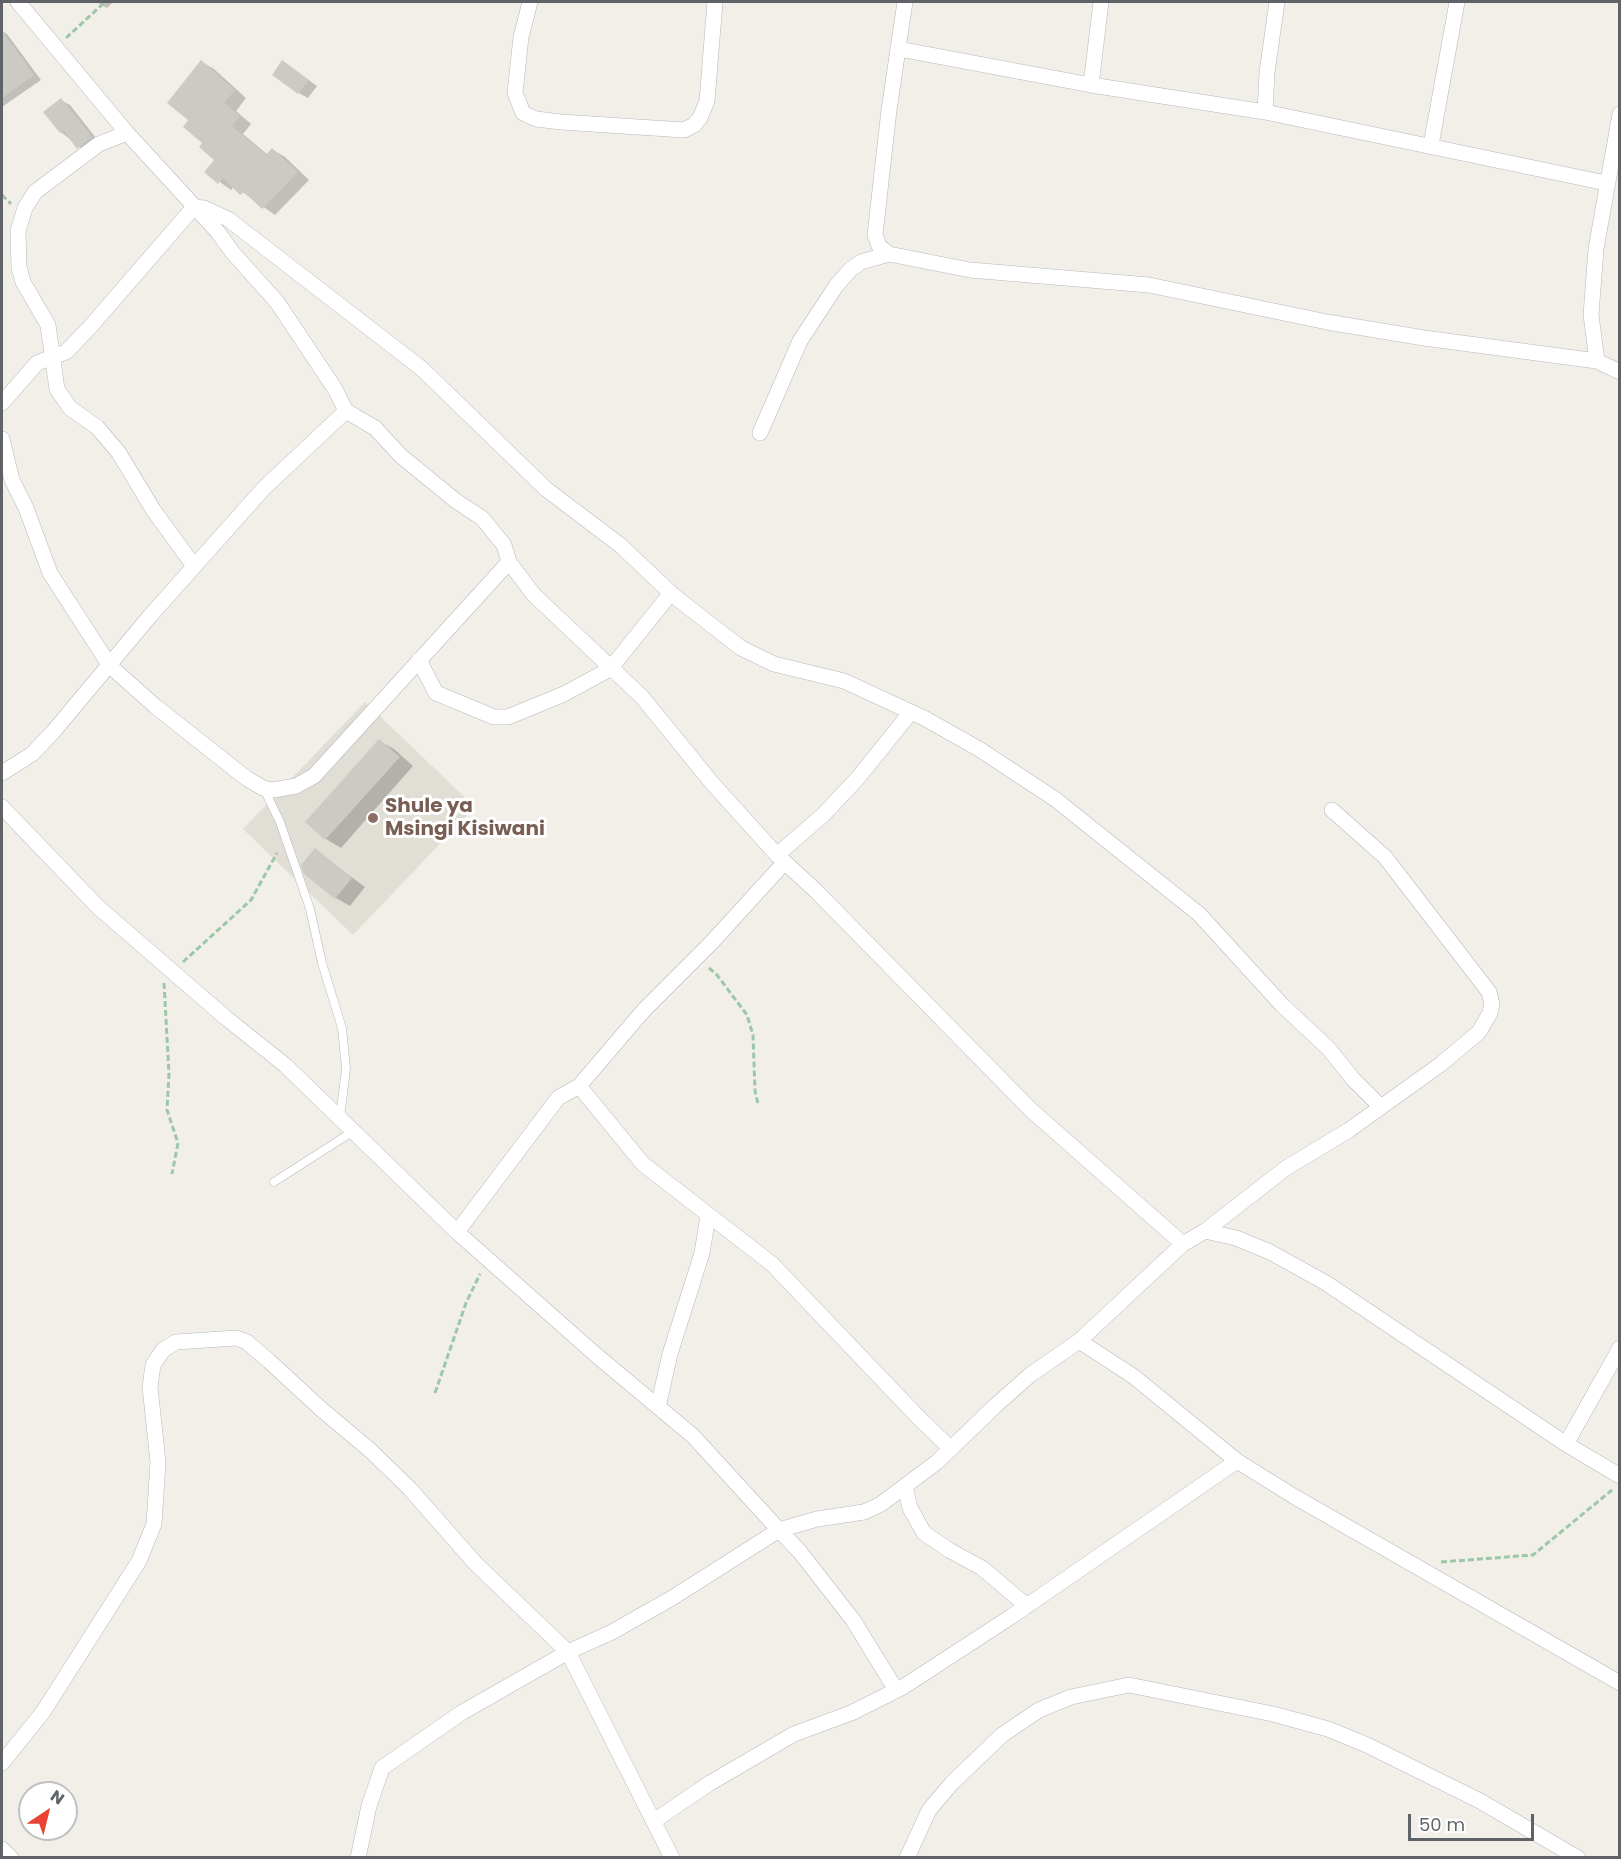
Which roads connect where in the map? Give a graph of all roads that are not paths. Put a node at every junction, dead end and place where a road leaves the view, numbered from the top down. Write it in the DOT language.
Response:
graph roads {
  1 [pos="18,2"];
  2 [pos="530,2"];
  3 [pos="715,2"];
  4 [pos="905,2"];
  5 [pos="1101,2"];
  6 [pos="1277,2"];
  7 [pos="1457,2"];
  8 [pos="899,49"];
  9 [pos="1091,85"];
  10 [pos="1265,112"];
  11 [pos="1620,114"];
  12 [pos="127,133"];
  13 [pos="1431,144"];
  14 [pos="1606,183"];
  15 [pos="194,207"];
  16 [pos="889,254"];
  17 [pos="53,355"];
  18 [pos="1597,361"];
  19 [pos="1620,372"];
  20 [pos="2,403"];
  21 [pos="346,411"];
  22 [pos="760,433"];
  23 [pos="2,439"];
  24 [pos="509,562"];
  25 [pos="194,566"];
  26 [pos="671,593"];
  27 [pos="419,660"];
  28 [pos="110,666"];
  29 [pos="610,669"];
  30 [pos="911,712"];
  31 [pos="2,773"];
  32 [pos="264,788"];
  33 [pos="2,807"];
  34 [pos="1332,810"];
  35 [pos="781,859"];
  36 [pos="579,1086"];
  37 [pos="1381,1107"];
  38 [pos="339,1120"];
  39 [pos="352,1132"];
  40 [pos="274,1182"];
  41 [pos="708,1216"];
  42 [pos="1204,1231"];
  43 [pos="457,1232"];
  44 [pos="1183,1244"];
  45 [pos="1079,1341"];
  46 [pos="1620,1348"];
  47 [pos="657,1407"];
  48 [pos="1566,1444"];
  49 [pos="951,1449"];
  50 [pos="1237,1461"];
  51 [pos="1620,1476"];
  52 [pos="905,1486"];
  53 [pos="779,1530"];
  54 [pos="1027,1606"];
  55 [pos="568,1652"];
  56 [pos="1620,1683"];
  57 [pos="896,1690"];
  58 [pos="2,1762"];
  59 [pos="654,1821"];
  60 [pos="2,1849"];
  61 [pos="11,1857"];
  62 [pos="358,1857"];
  63 [pos="672,1857"];
  64 [pos="906,1857"];
  65 [pos="1578,1857"];
  1 -- 12 [label="street"];
  2 -- 3 [label="street"];
  4 -- 8 [label="street"];
  5 -- 9 [label="street"];
  6 -- 10 [label="street"];
  7 -- 13 [label="street"];
  8 -- 9 [label="street"];
  8 -- 16 [label="street"];
  9 -- 10 [label="street"];
  10 -- 13 [label="street"];
  11 -- 14 [label="street"];
  12 -- 15 [label="street"];
  12 -- 17 [label="street"];
  13 -- 14 [label="street"];
  14 -- 18 [label="street"];
  15 -- 17 [label="street"];
  15 -- 21 [label="street"];
  15 -- 26 [label="street"];
  16 -- 18 [label="street"];
  16 -- 22 [label="street"];
  17 -- 20 [label="street"];
  17 -- 25 [label="street"];
  18 -- 19 [label="street"];
  21 -- 24 [label="street"];
  21 -- 25 [label="street"];
  23 -- 28 [label="street"];
  24 -- 27 [label="street"];
  24 -- 29 [label="street"];
  25 -- 28 [label="street"];
  26 -- 29 [label="street"];
  26 -- 30 [label="street"];
  27 -- 29 [label="street"];
  27 -- 32 [label="street"];
  28 -- 31 [label="street"];
  28 -- 32 [label="street"];
  29 -- 35 [label="street"];
  30 -- 35 [label="street"];
  30 -- 37 [label="street"];
  32 -- 38 [label="lane"];
  33 -- 38 [label="street"];
  34 -- 37 [label="street"];
  35 -- 36 [label="street"];
  35 -- 44 [label="street"];
  36 -- 41 [label="street"];
  36 -- 43 [label="street"];
  37 -- 42 [label="street"];
  38 -- 39 [label="street"];
  39 -- 40 [label="lane"];
  39 -- 43 [label="street"];
  41 -- 47 [label="street"];
  41 -- 49 [label="street"];
  42 -- 44 [label="street"];
  42 -- 48 [label="street"];
  43 -- 47 [label="street"];
  44 -- 45 [label="street"];
  45 -- 49 [label="street"];
  45 -- 50 [label="street"];
  46 -- 48 [label="street"];
  47 -- 53 [label="street"];
  48 -- 51 [label="street"];
  49 -- 52 [label="street"];
  50 -- 54 [label="street"];
  50 -- 56 [label="street"];
  52 -- 53 [label="street"];
  52 -- 54 [label="street"];
  53 -- 55 [label="street"];
  53 -- 57 [label="street"];
  54 -- 57 [label="street"];
  55 -- 58 [label="street"];
  55 -- 59 [label="street"];
  55 -- 62 [label="street"];
  57 -- 59 [label="street"];
  59 -- 63 [label="street"];
  60 -- 61 [label="street"];
  64 -- 65 [label="street"];
}
